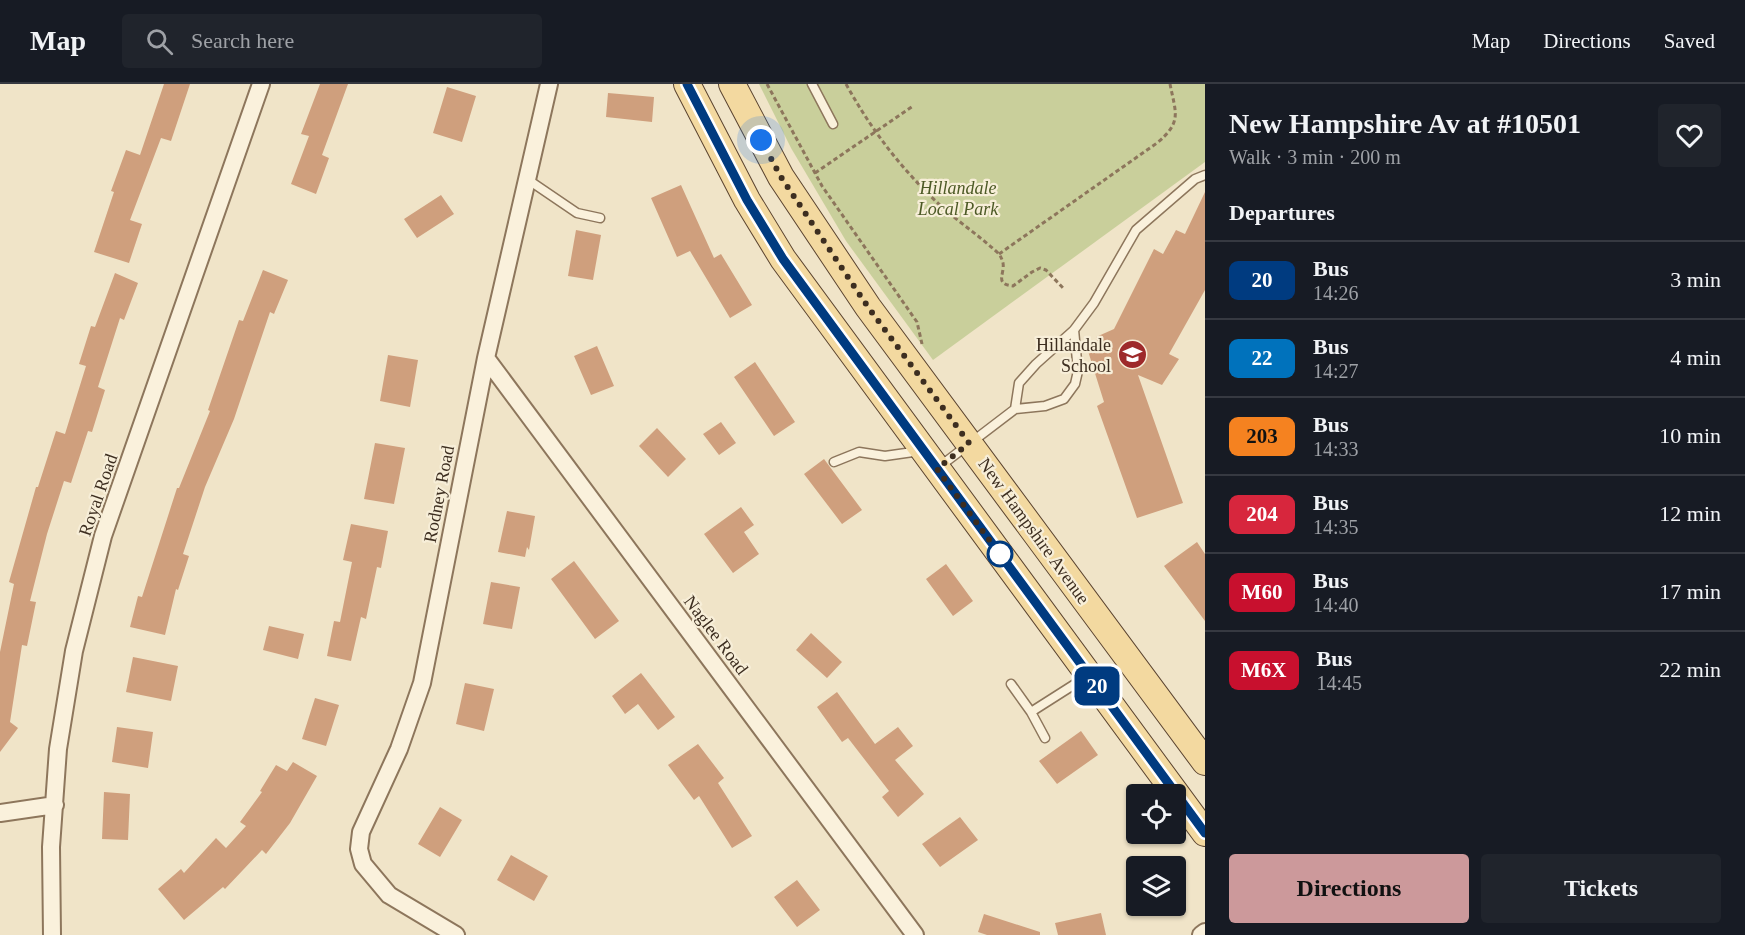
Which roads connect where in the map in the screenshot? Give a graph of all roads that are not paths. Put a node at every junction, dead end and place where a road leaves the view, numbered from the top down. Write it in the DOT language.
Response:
graph roads {
  1 [pos="261,84"];
  2 [pos="549,84"];
  3 [pos="687,84"];
  4 [pos="732,84"];
  5 [pos="812,84"];
  6 [pos="833,124"];
  7 [pos="1205,175"];
  8 [pos="526,179"];
  9 [pos="600,218"];
  10 [pos="1074,330"];
  11 [pos="486,358"];
  12 [pos="1015,409"];
  13 [pos="969,443"];
  14 [pos="930,459"];
  15 [pos="834,462"];
  16 [pos="1089,675"];
  17 [pos="1011,684"];
  18 [pos="1030,712"];
  19 [pos="1046,738"];
  20 [pos="1205,762"];
  21 [pos="55,805"];
  22 [pos="0,813"];
  23 [pos="1205,833"];
  24 [pos="1205,932"];
  25 [pos="52,935"];
  26 [pos="456,935"];
  27 [pos="915,935"];
  28 [pos="1201,935"];
  1 -- 21 [label="street, Royal Road"];
  2 -- 8 [label="street, Rodney Road"];
  3 -- 14 [label="main road"];
  4 -- 13 [label="main road, New Hampshire Avenue"];
  5 -- 6 [label="lane"];
  7 -- 10 [label="lane"];
  8 -- 9 [label="lane"];
  8 -- 11 [label="street, Rodney Road"];
  10 -- 12 [label="lane"];
  10 -- 12 [label="lane"];
  11 -- 26 [label="street, Rodney Road"];
  11 -- 27 [label="street, Naglee Road"];
  12 -- 13 [label="lane"];
  13 -- 14 [label="lane"];
  13 -- 20 [label="main road, New Hampshire Avenue"];
  14 -- 15 [label="lane"];
  14 -- 16 [label="main road"];
  16 -- 18 [label="lane"];
  16 -- 23 [label="main road"];
  17 -- 18 [label="lane"];
  18 -- 19 [label="lane"];
  21 -- 22 [label="street"];
  21 -- 25 [label="street, Royal Road"];
  24 -- 28 [label="street"];
}
